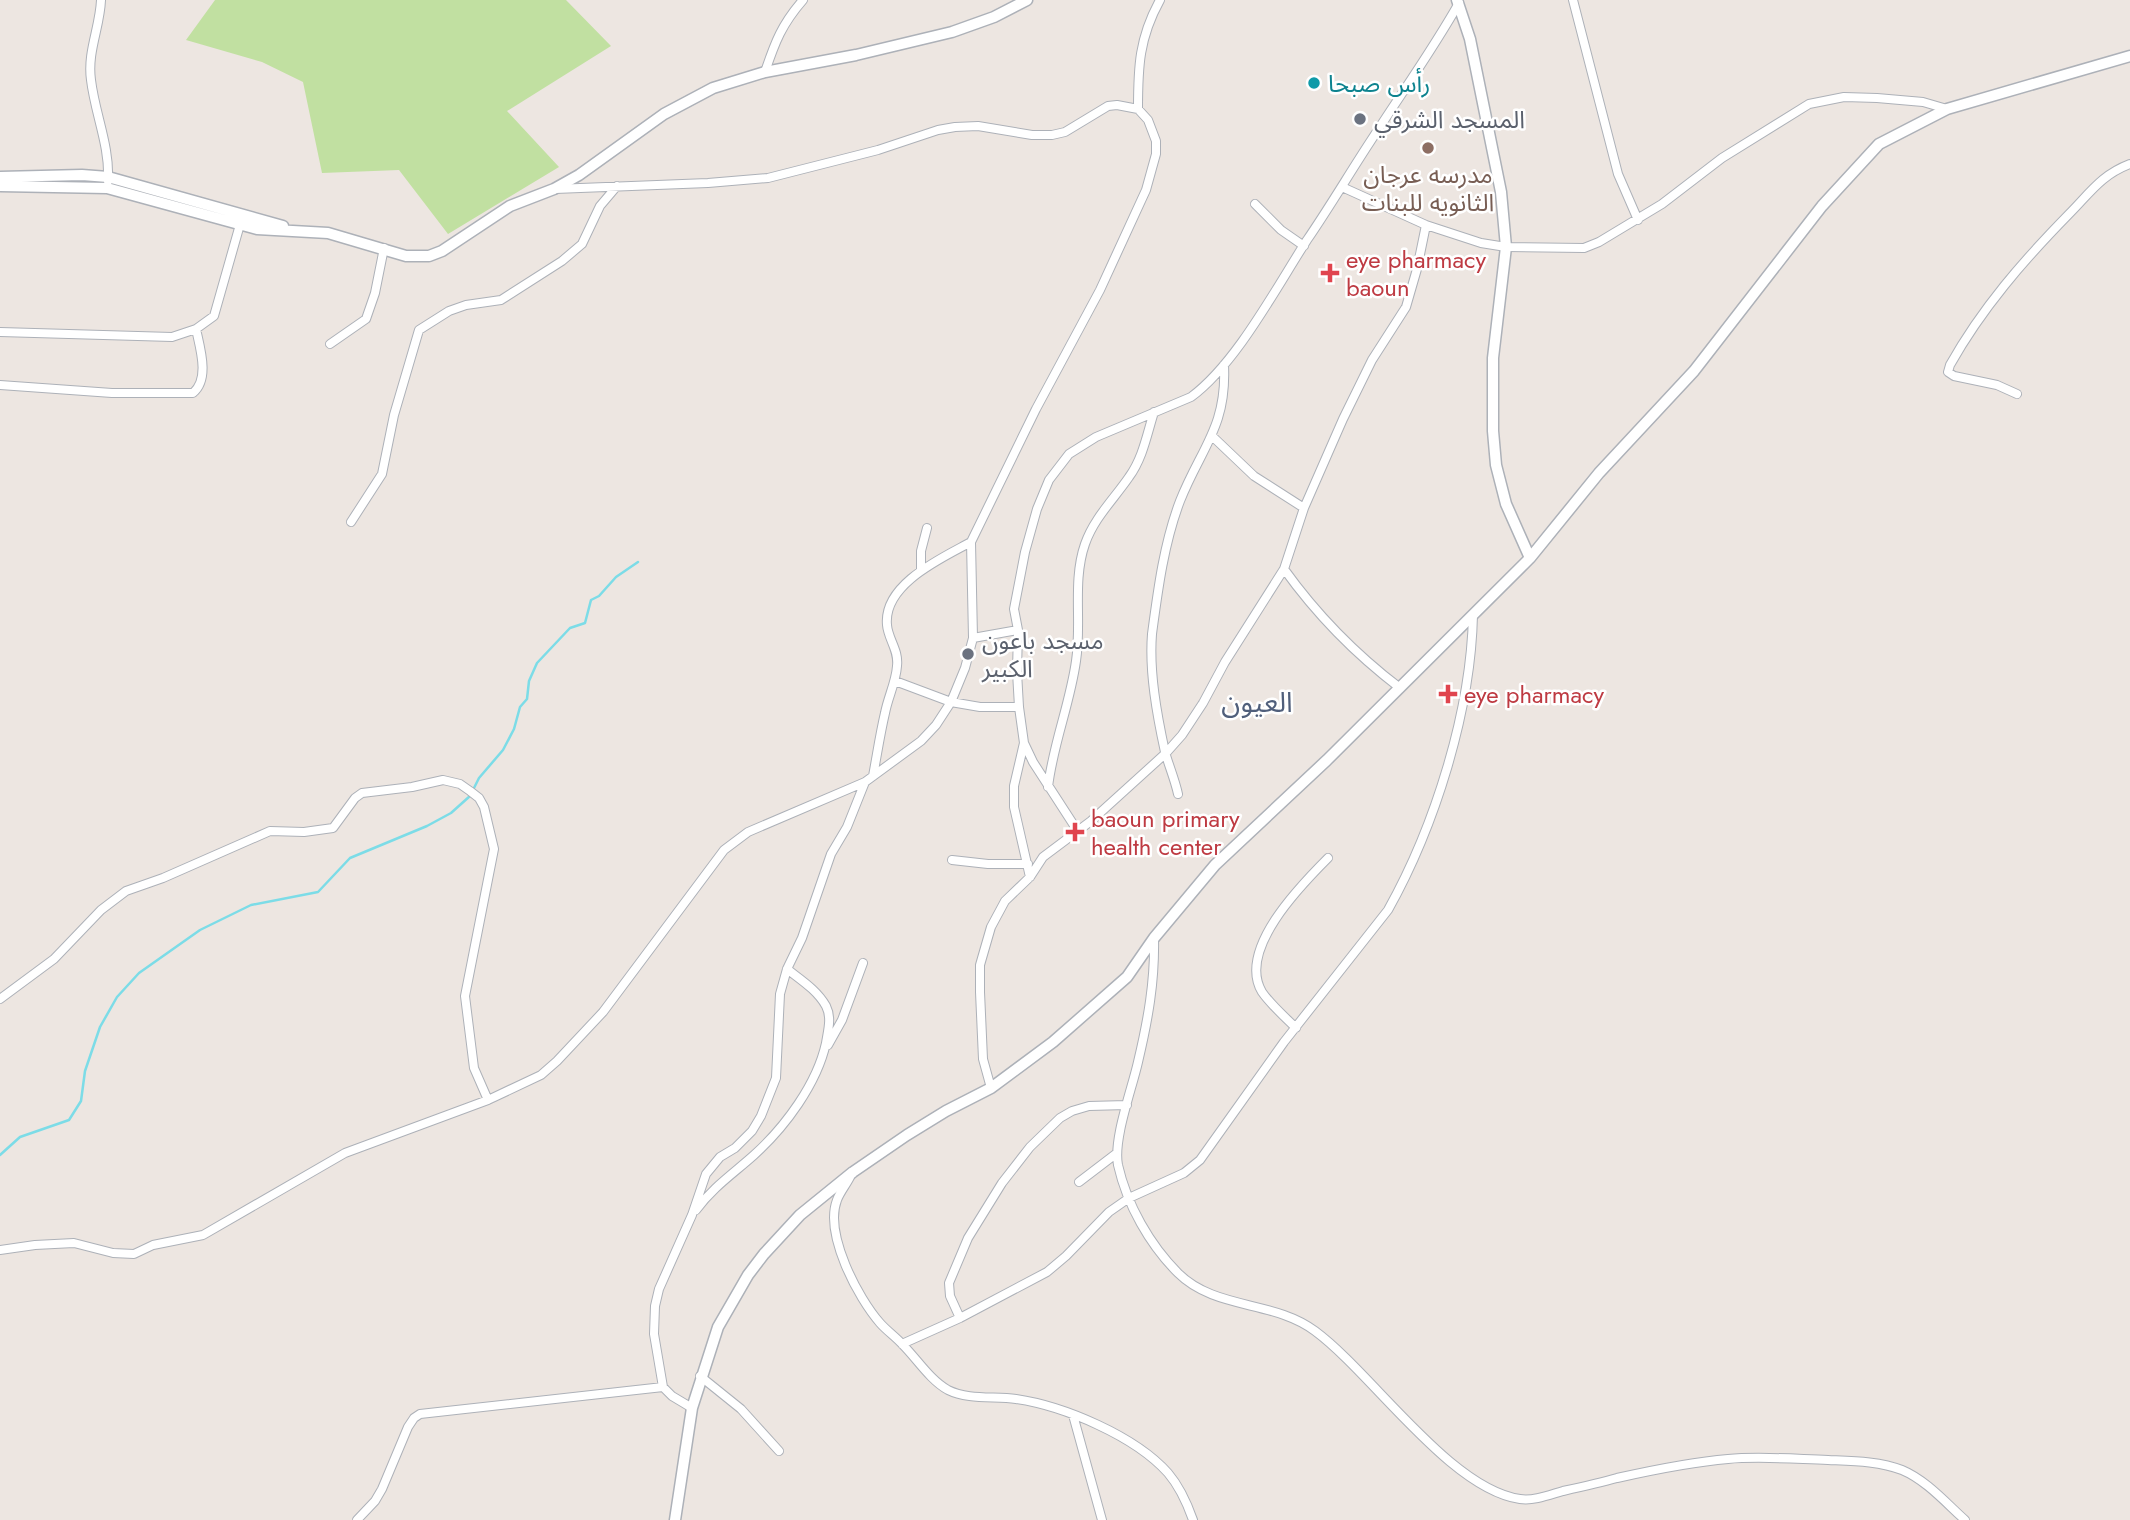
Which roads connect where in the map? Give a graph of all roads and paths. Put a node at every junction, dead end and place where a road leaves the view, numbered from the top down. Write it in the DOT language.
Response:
graph roads {
  1 [pos="101,0"];
  2 [pos="803,0"];
  3 [pos="1027,0"];
  4 [pos="1160,0"];
  5 [pos="1573,0"];
  6 [pos="1459,1"];
  7 [pos="2130,56"];
  8 [pos="765,72"];
  9 [pos="1138,109"];
  10 [pos="1947,109"];
  11 [pos="2130,164"];
  12 [pos="0,177"];
  13 [pos="107,182"];
  14 [pos="0,186"];
  15 [pos="617,186"];
  16 [pos="1342,187"];
  17 [pos="554,189"];
  18 [pos="1255,204"];
  19 [pos="241,220"];
  20 [pos="1638,220"];
  21 [pos="1426,225"];
  22 [pos="1304,246"];
  23 [pos="1506,247"];
  24 [pos="384,248"];
  25 [pos="196,329"];
  26 [pos="0,332"];
  27 [pos="330,344"];
  28 [pos="1224,365"];
  29 [pos="0,386"];
  30 [pos="2017,394"];
  31 [pos="1154,412"];
  32 [pos="1212,436"];
  33 [pos="1304,508"];
  34 [pos="351,522"];
  35 [pos="927,528"];
  36 [pos="971,542"];
  37 [pos="1531,558"];
  38 [pos="1284,569"];
  39 [pos="921,570"];
  40 [pos="1473,615"];
  41 [pos="1018,630"];
  42 [pos="973,638"];
  43 [pos="895,681"];
  44 [pos="1399,688"];
  45 [pos="951,702"];
  46 [pos="1019,707"];
  47 [pos="1024,743"];
  48 [pos="1166,754"];
  49 [pos="873,776"];
  50 [pos="865,782"];
  51 [pos="1048,787"];
  52 [pos="1178,794"];
  53 [pos="1077,830"];
  54 [pos="1328,858"];
  55 [pos="952,860"];
  56 [pos="1028,864"];
  57 [pos="1030,877"];
  58 [pos="1154,938"];
  59 [pos="863,963"];
  60 [pos="787,970"];
  61 [pos="0,999"];
  62 [pos="1296,1028"];
  63 [pos="824,1054"];
  64 [pos="991,1088"];
  65 [pos="488,1100"];
  66 [pos="1127,1104"];
  67 [pos="1117,1153"];
  68 [pos="853,1172"];
  69 [pos="1079,1182"];
  70 [pos="1129,1198"];
  71 [pos="692,1215"];
  72 [pos="0,1250"];
  73 [pos="960,1318"];
  74 [pos="902,1344"];
  75 [pos="701,1376"];
  76 [pos="663,1387"];
  77 [pos="692,1408"];
  78 [pos="1073,1415"];
  79 [pos="779,1451"];
  80 [pos="357,1520"];
  81 [pos="675,1520"];
  82 [pos="1102,1520"];
  83 [pos="1193,1520"];
  84 [pos="1965,1520"];
  1 -- 13 [label="street"];
  2 -- 8 [label="street"];
  3 -- 8 [label="street"];
  4 -- 9 [label="street"];
  5 -- 20 [label="street"];
  6 -- 16 [label="street"];
  6 -- 23 [label="street"];
  7 -- 10 [label="street"];
  8 -- 17 [label="street"];
  9 -- 15 [label="street"];
  9 -- 36 [label="street"];
  10 -- 20 [label="street"];
  10 -- 37 [label="street"];
  11 -- 30 [label="street"];
  12 -- 13 [label="street"];
  13 -- 14 [label="street"];
  13 -- 19 [label="street"];
  15 -- 17 [label="street"];
  15 -- 34 [label="street"];
  16 -- 21 [label="street"];
  16 -- 22 [label="street"];
  17 -- 24 [label="street"];
  18 -- 22 [label="street"];
  19 -- 24 [label="street"];
  19 -- 25 [label="street"];
  20 -- 23 [label="street"];
  21 -- 23 [label="street"];
  21 -- 33 [label="street"];
  22 -- 28 [label="street"];
  23 -- 37 [label="street"];
  24 -- 27 [label="street"];
  25 -- 26 [label="street"];
  25 -- 29 [label="street"];
  28 -- 31 [label="street"];
  28 -- 32 [label="street"];
  31 -- 41 [label="street"];
  31 -- 51 [label="street"];
  32 -- 33 [label="street"];
  32 -- 48 [label="street"];
  33 -- 38 [label="street"];
  35 -- 39 [label="street"];
  36 -- 39 [label="street"];
  36 -- 42 [label="street"];
  37 -- 40 [label="street"];
  38 -- 44 [label="street"];
  38 -- 48 [label="street"];
  39 -- 43 [label="street"];
  40 -- 44 [label="street"];
  40 -- 62 [label="street"];
  41 -- 42 [label="street"];
  41 -- 46 [label="street"];
  42 -- 45 [label="street"];
  43 -- 45 [label="street"];
  43 -- 49 [label="street"];
  44 -- 58 [label="street"];
  45 -- 46 [label="street"];
  45 -- 49 [label="street"];
  46 -- 47 [label="street"];
  47 -- 51 [label="street"];
  47 -- 56 [label="street"];
  48 -- 52 [label="street"];
  48 -- 53 [label="street"];
  49 -- 50 [label="street"];
  50 -- 60 [label="street"];
  50 -- 65 [label="street"];
  51 -- 53 [label="street"];
  53 -- 57 [label="street"];
  54 -- 62 [label="street"];
  55 -- 56 [label="street"];
  56 -- 57 [label="street"];
  57 -- 64 [label="street"];
  58 -- 64 [label="street"];
  58 -- 66 [label="street"];
  59 -- 63 [label="street"];
  60 -- 63 [label="street"];
  60 -- 71 [label="street"];
  61 -- 65 [label="street"];
  62 -- 70 [label="street"];
  63 -- 71 [label="street"];
  64 -- 68 [label="street"];
  65 -- 72 [label="street"];
  66 -- 67 [label="street"];
  66 -- 73 [label="street"];
  67 -- 69 [label="street"];
  67 -- 70 [label="street"];
  68 -- 74 [label="street"];
  68 -- 75 [label="street"];
  70 -- 73 [label="street"];
  70 -- 84 [label="street"];
  71 -- 76 [label="street"];
  73 -- 74 [label="street"];
  74 -- 78 [label="street"];
  75 -- 77 [label="street"];
  75 -- 79 [label="street"];
  76 -- 77 [label="street"];
  76 -- 80 [label="street"];
  77 -- 81 [label="street"];
  78 -- 82 [label="street"];
  78 -- 83 [label="street"];
}
